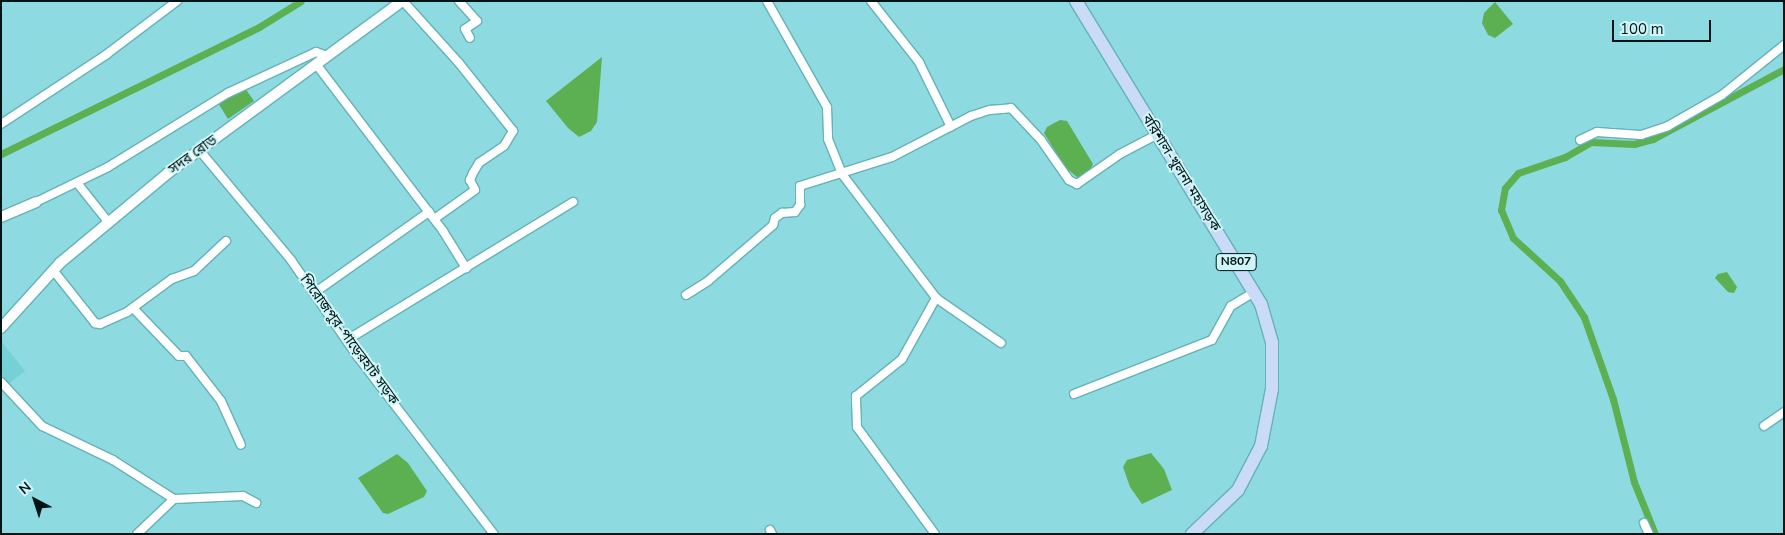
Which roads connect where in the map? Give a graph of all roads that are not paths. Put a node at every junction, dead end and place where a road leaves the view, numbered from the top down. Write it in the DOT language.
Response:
graph roads {
  1 [pos="178,1"];
  2 [pos="403,1"];
  3 [pos="459,1"];
  4 [pos="767,1"];
  5 [pos="872,1"];
  6 [pos="1076,1"];
  7 [pos="470,38"];
  8 [pos="1784,45"];
  9 [pos="327,56"];
  10 [pos="316,64"];
  11 [pos="1,124"];
  12 [pos="951,127"];
  13 [pos="1158,134"];
  14 [pos="1580,140"];
  15 [pos="200,151"];
  16 [pos="842,174"];
  17 [pos="78,184"];
  18 [pos="36,202"];
  19 [pos="573,202"];
  20 [pos="432,215"];
  21 [pos="1,217"];
  22 [pos="109,223"];
  23 [pos="226,242"];
  24 [pos="466,268"];
  25 [pos="53,270"];
  26 [pos="1254,292"];
  27 [pos="314,293"];
  28 [pos="686,295"];
  29 [pos="936,298"];
  30 [pos="133,308"];
  31 [pos="1,328"];
  32 [pos="347,340"];
  33 [pos="1001,343"];
  34 [pos="1,382"];
  35 [pos="1074,394"];
  36 [pos="1784,412"];
  37 [pos="1764,426"];
  38 [pos="241,445"];
  39 [pos="174,499"];
  40 [pos="256,503"];
  41 [pos="1644,523"];
  42 [pos="137,534"];
  43 [pos="494,534"];
  44 [pos="935,534"];
  45 [pos="1192,534"];
  46 [pos="1649,534"];
  1 -- 11 [label="street"];
  2 -- 9 [label="street, সদর রোড"];
  2 -- 20 [label="street"];
  3 -- 7 [label="street"];
  4 -- 16 [label="street"];
  5 -- 12 [label="street"];
  6 -- 13 [label="highway, বরিশাল-খুলনা মহাসড়ক / N807"];
  8 -- 14 [label="street"];
  9 -- 10 [label="street, সদর রোড"];
  9 -- 17 [label="street"];
  10 -- 15 [label="street, সদর রোড"];
  10 -- 20 [label="street"];
  12 -- 13 [label="street"];
  12 -- 16 [label="street"];
  13 -- 26 [label="highway, বরিশাল-খুলনা মহাসড়ক / N807"];
  15 -- 22 [label="street, সদর রোড"];
  15 -- 27 [label="street, পিরোজপুর-পাড়েরহাট সড়ক"];
  16 -- 28 [label="street"];
  16 -- 29 [label="street"];
  17 -- 18 [label="street"];
  17 -- 22 [label="street"];
  18 -- 21 [label="street"];
  19 -- 24 [label="street"];
  20 -- 24 [label="street"];
  20 -- 27 [label="street"];
  22 -- 25 [label="street, সদর রোড"];
  23 -- 30 [label="street"];
  24 -- 32 [label="street"];
  25 -- 30 [label="street"];
  25 -- 31 [label="street, সদর রোড"];
  26 -- 35 [label="street"];
  26 -- 45 [label="highway, বরিশাল-খুলনা মহাসড়ক / N807"];
  27 -- 32 [label="street, পিরোজপুর-পাড়েরহাট সড়ক"];
  29 -- 33 [label="street"];
  29 -- 44 [label="street"];
  30 -- 38 [label="street"];
  32 -- 43 [label="street, পিরোজপুর-পাড়েরহাট সড়ক"];
  34 -- 39 [label="street"];
  36 -- 37 [label="street"];
  39 -- 40 [label="street"];
  39 -- 42 [label="street"];
  41 -- 46 [label="street"];
}
